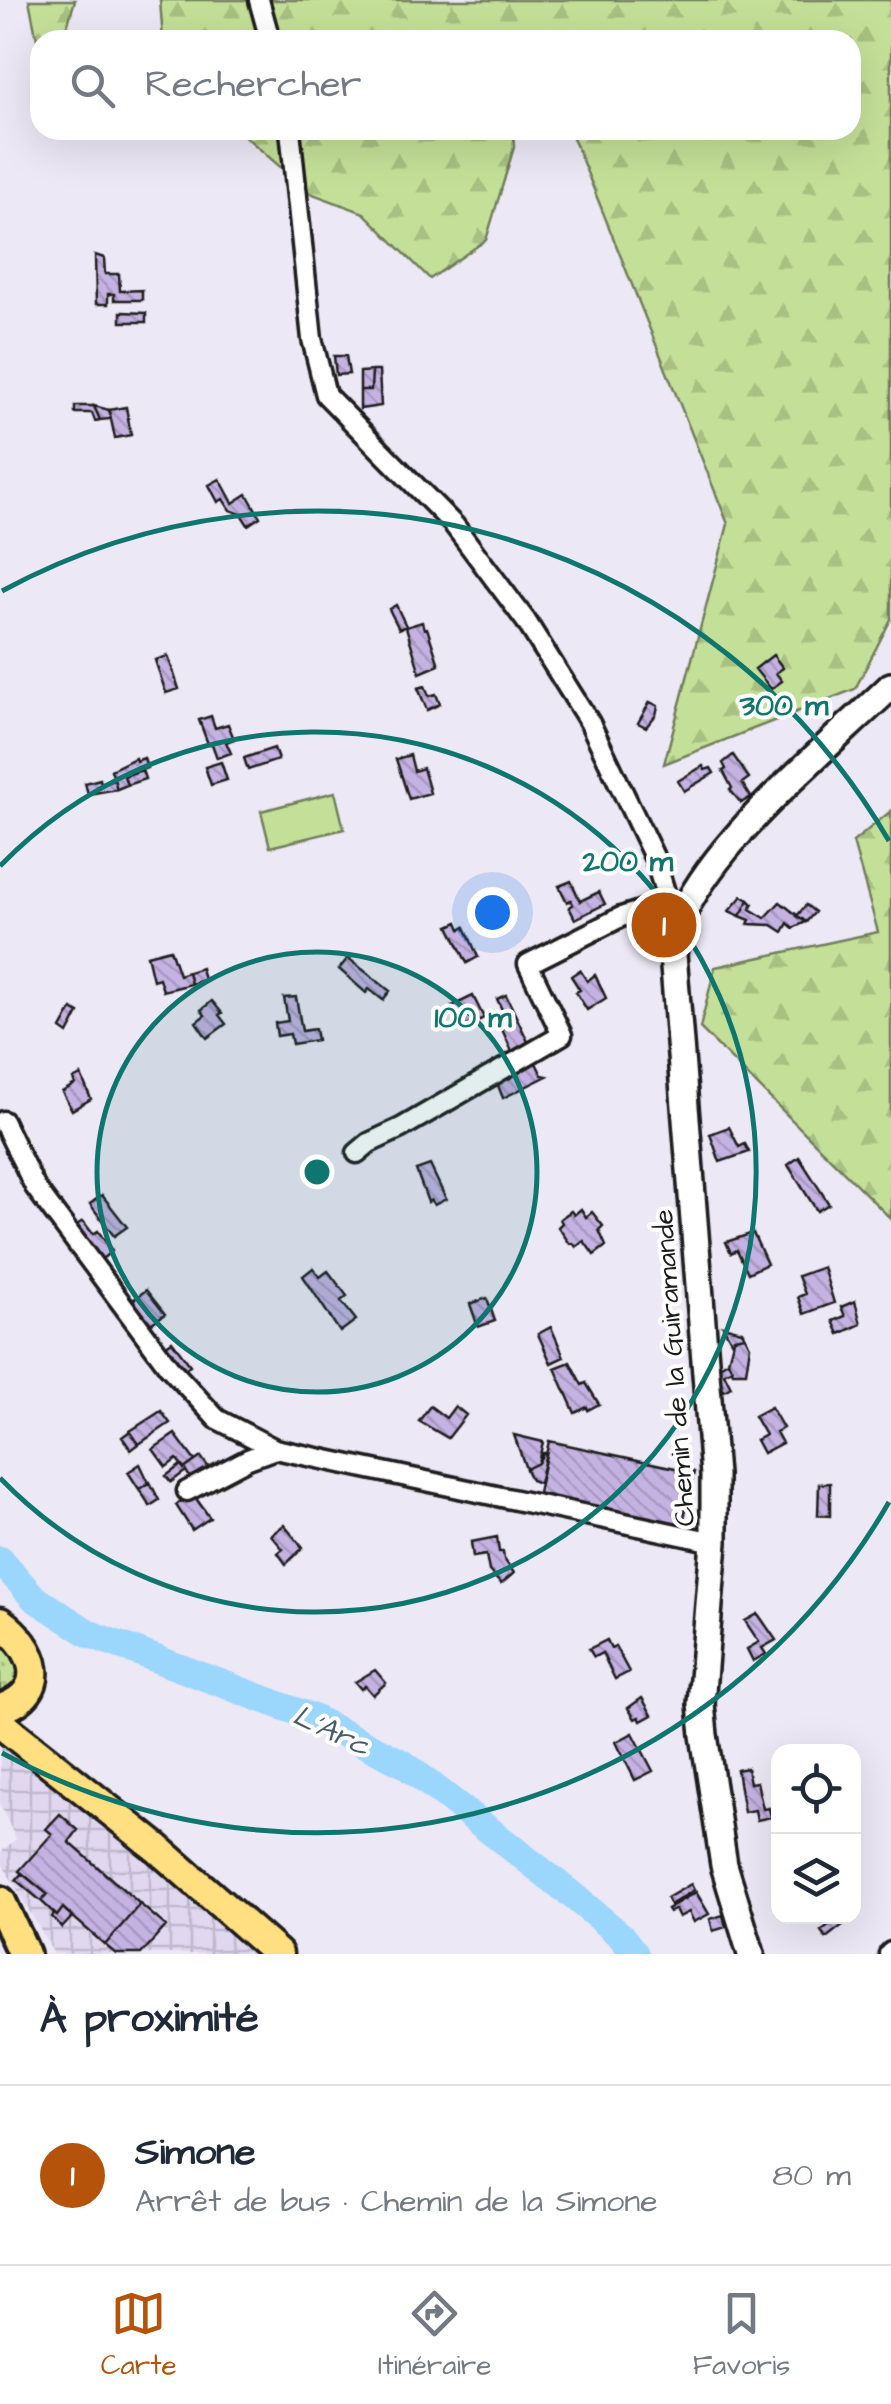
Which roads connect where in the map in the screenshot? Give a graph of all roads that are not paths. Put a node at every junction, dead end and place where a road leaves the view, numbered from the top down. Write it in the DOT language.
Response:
graph roads {
  1 [pos="259,0"];
  2 [pos="267,30"];
  3 [pos="291,140"];
  4 [pos="891,686"];
  5 [pos="668,902"];
  6 [pos="673,954"];
  7 [pos="2,1121"];
  8 [pos="357,1153"];
  9 [pos="275,1449"];
  10 [pos="187,1490"];
  11 [pos="714,1542"];
  12 [pos="0,1622"];
  13 [pos="25,1695"];
  14 [pos="0,1710"];
  15 [pos="0,1722"];
  16 [pos="30,1738"];
  17 [pos="0,1902"];
  18 [pos="24,1954"];
  19 [pos="278,1954"];
  20 [pos="751,1954"];
  1 -- 2 [label="street"];
  3 -- 5 [label="street"];
  4 -- 6 [label="street"];
  5 -- 6 [label="street"];
  5 -- 8 [label="street"];
  6 -- 11 [label="street, Chemin de la Guiramande"];
  7 -- 9 [label="street"];
  9 -- 10 [label="street"];
  9 -- 11 [label="street"];
  11 -- 20 [label="street, Chemin de la Guiramande"];
  12 -- 13 [label="main road"];
  13 -- 14 [label="main road"];
  13 -- 16 [label="main road"];
  15 -- 16 [label="main road"];
  16 -- 19 [label="main road"];
  17 -- 18 [label="highway"];
}
